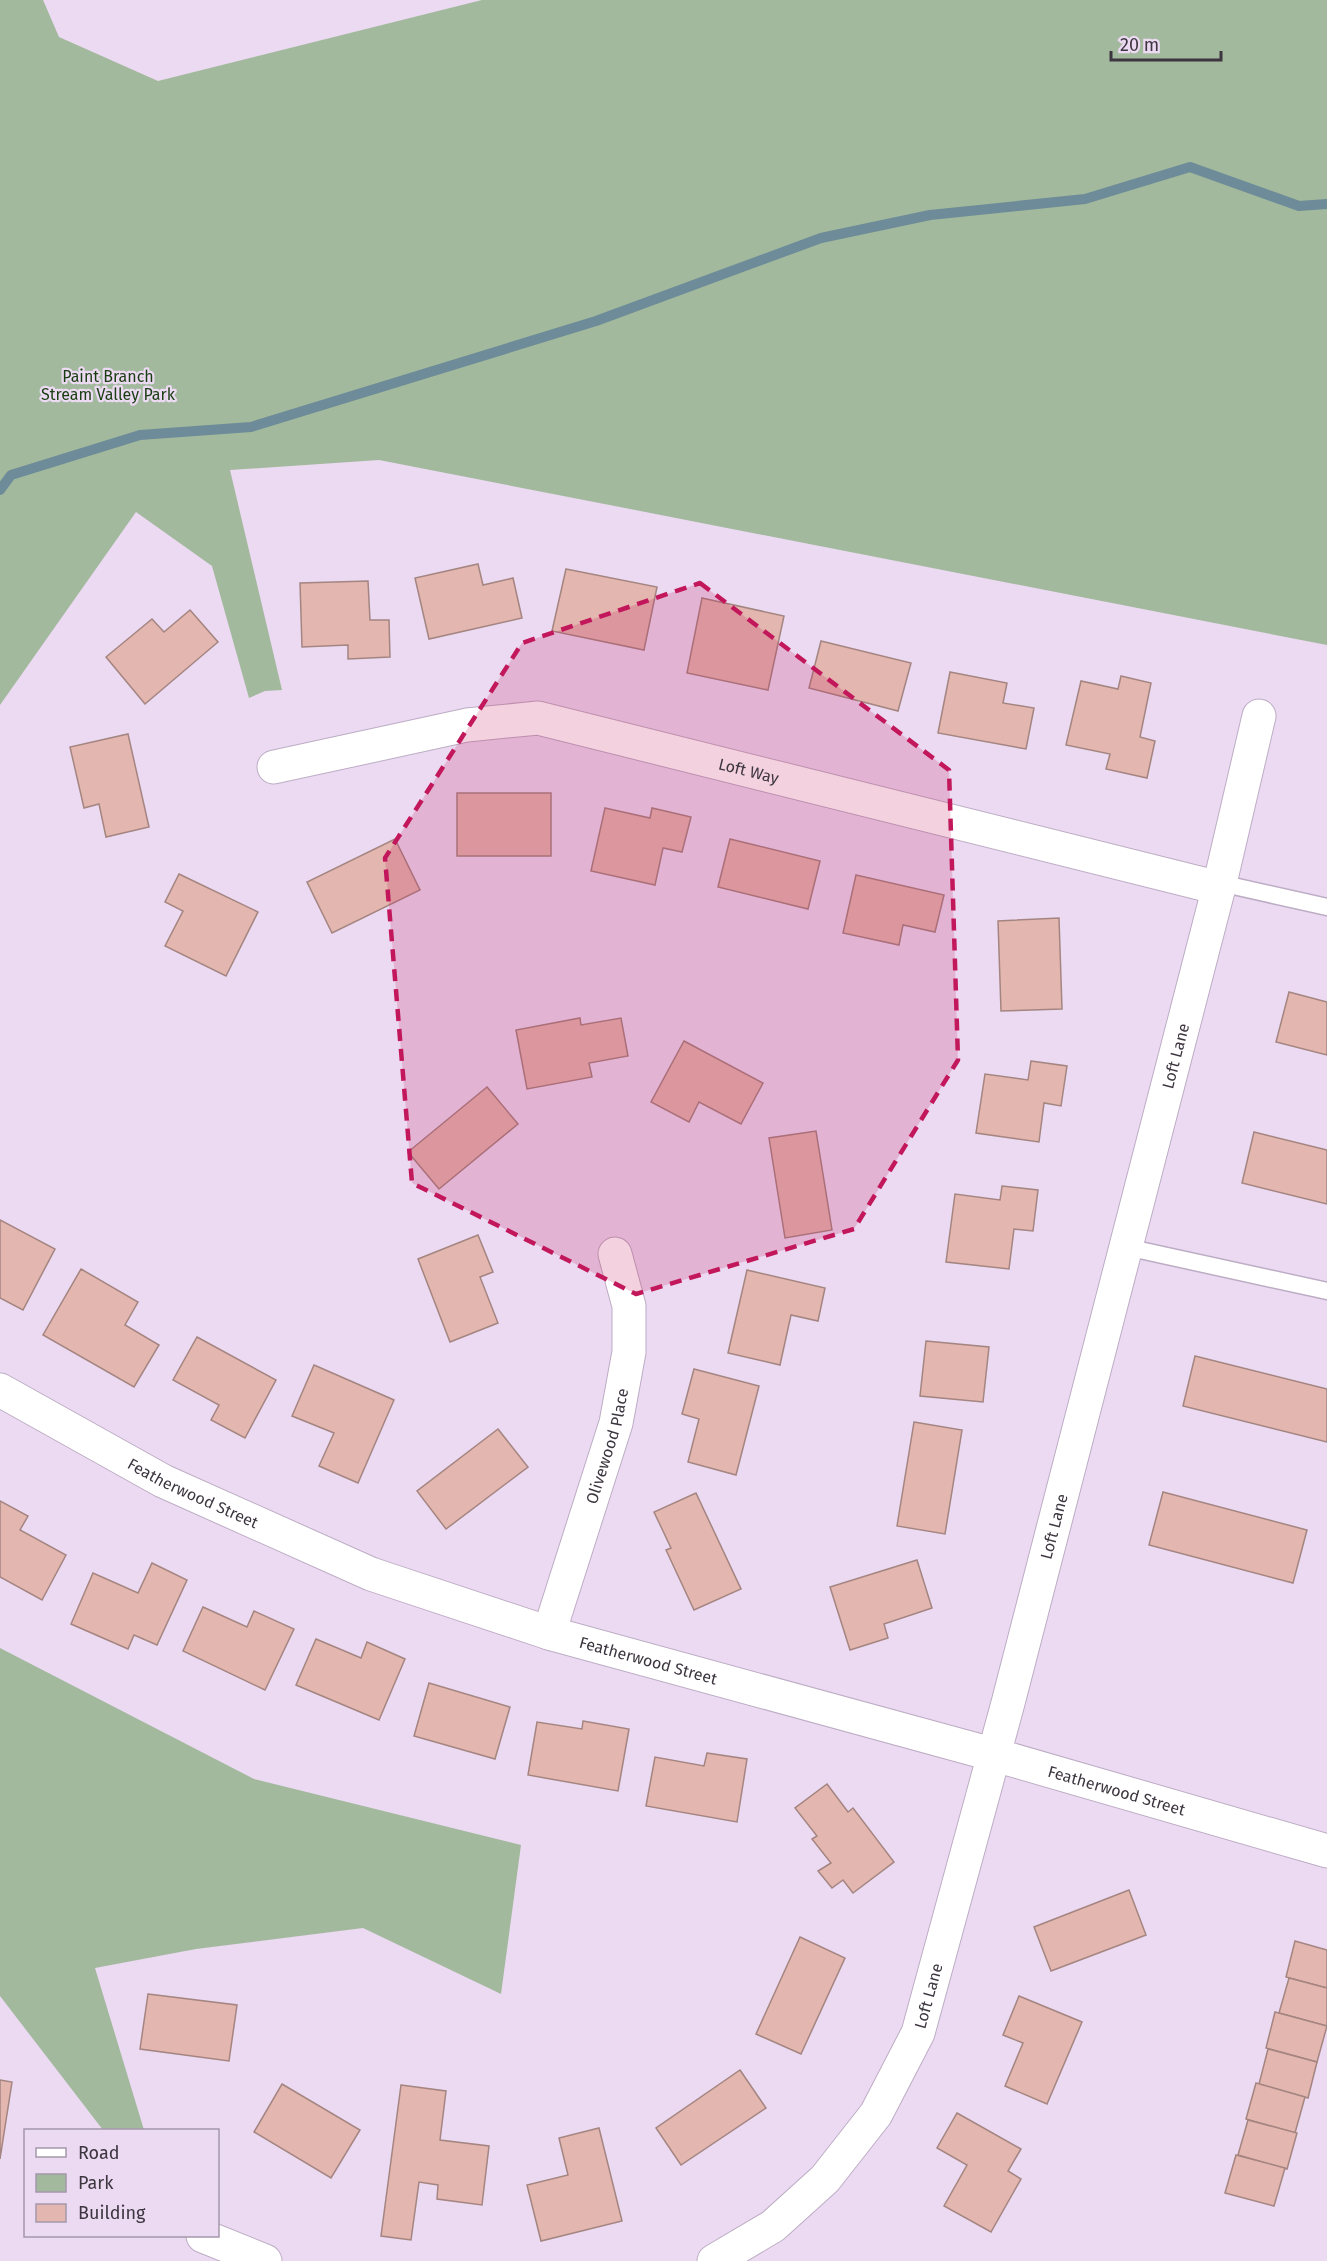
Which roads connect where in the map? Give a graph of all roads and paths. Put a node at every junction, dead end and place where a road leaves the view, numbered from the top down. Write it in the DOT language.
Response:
graph roads {
  1 [pos="1259,716"];
  2 [pos="274,767"];
  3 [pos="1219,886"];
  4 [pos="1327,907"];
  5 [pos="1126,1247"];
  6 [pos="615,1254"];
  7 [pos="1327,1292"];
  8 [pos="0,1390"];
  9 [pos="549,1633"];
  10 [pos="995,1755"];
  11 [pos="1327,1851"];
  12 [pos="208,2237"];
  13 [pos="264,2261"];
  14 [pos="714,2261"];
  1 -- 3 [label="street, Loft Lane"];
  2 -- 3 [label="street, Loft Way"];
  3 -- 4 [label="lane"];
  3 -- 5 [label="street, Loft Lane"];
  5 -- 7 [label="lane"];
  5 -- 10 [label="street, Loft Lane"];
  6 -- 9 [label="street, Olivewood Place"];
  8 -- 9 [label="street, Featherwood Street"];
  9 -- 10 [label="street, Featherwood Street"];
  10 -- 11 [label="street, Featherwood Street"];
  10 -- 14 [label="street, Loft Lane"];
  12 -- 13 [label="street"];
}
